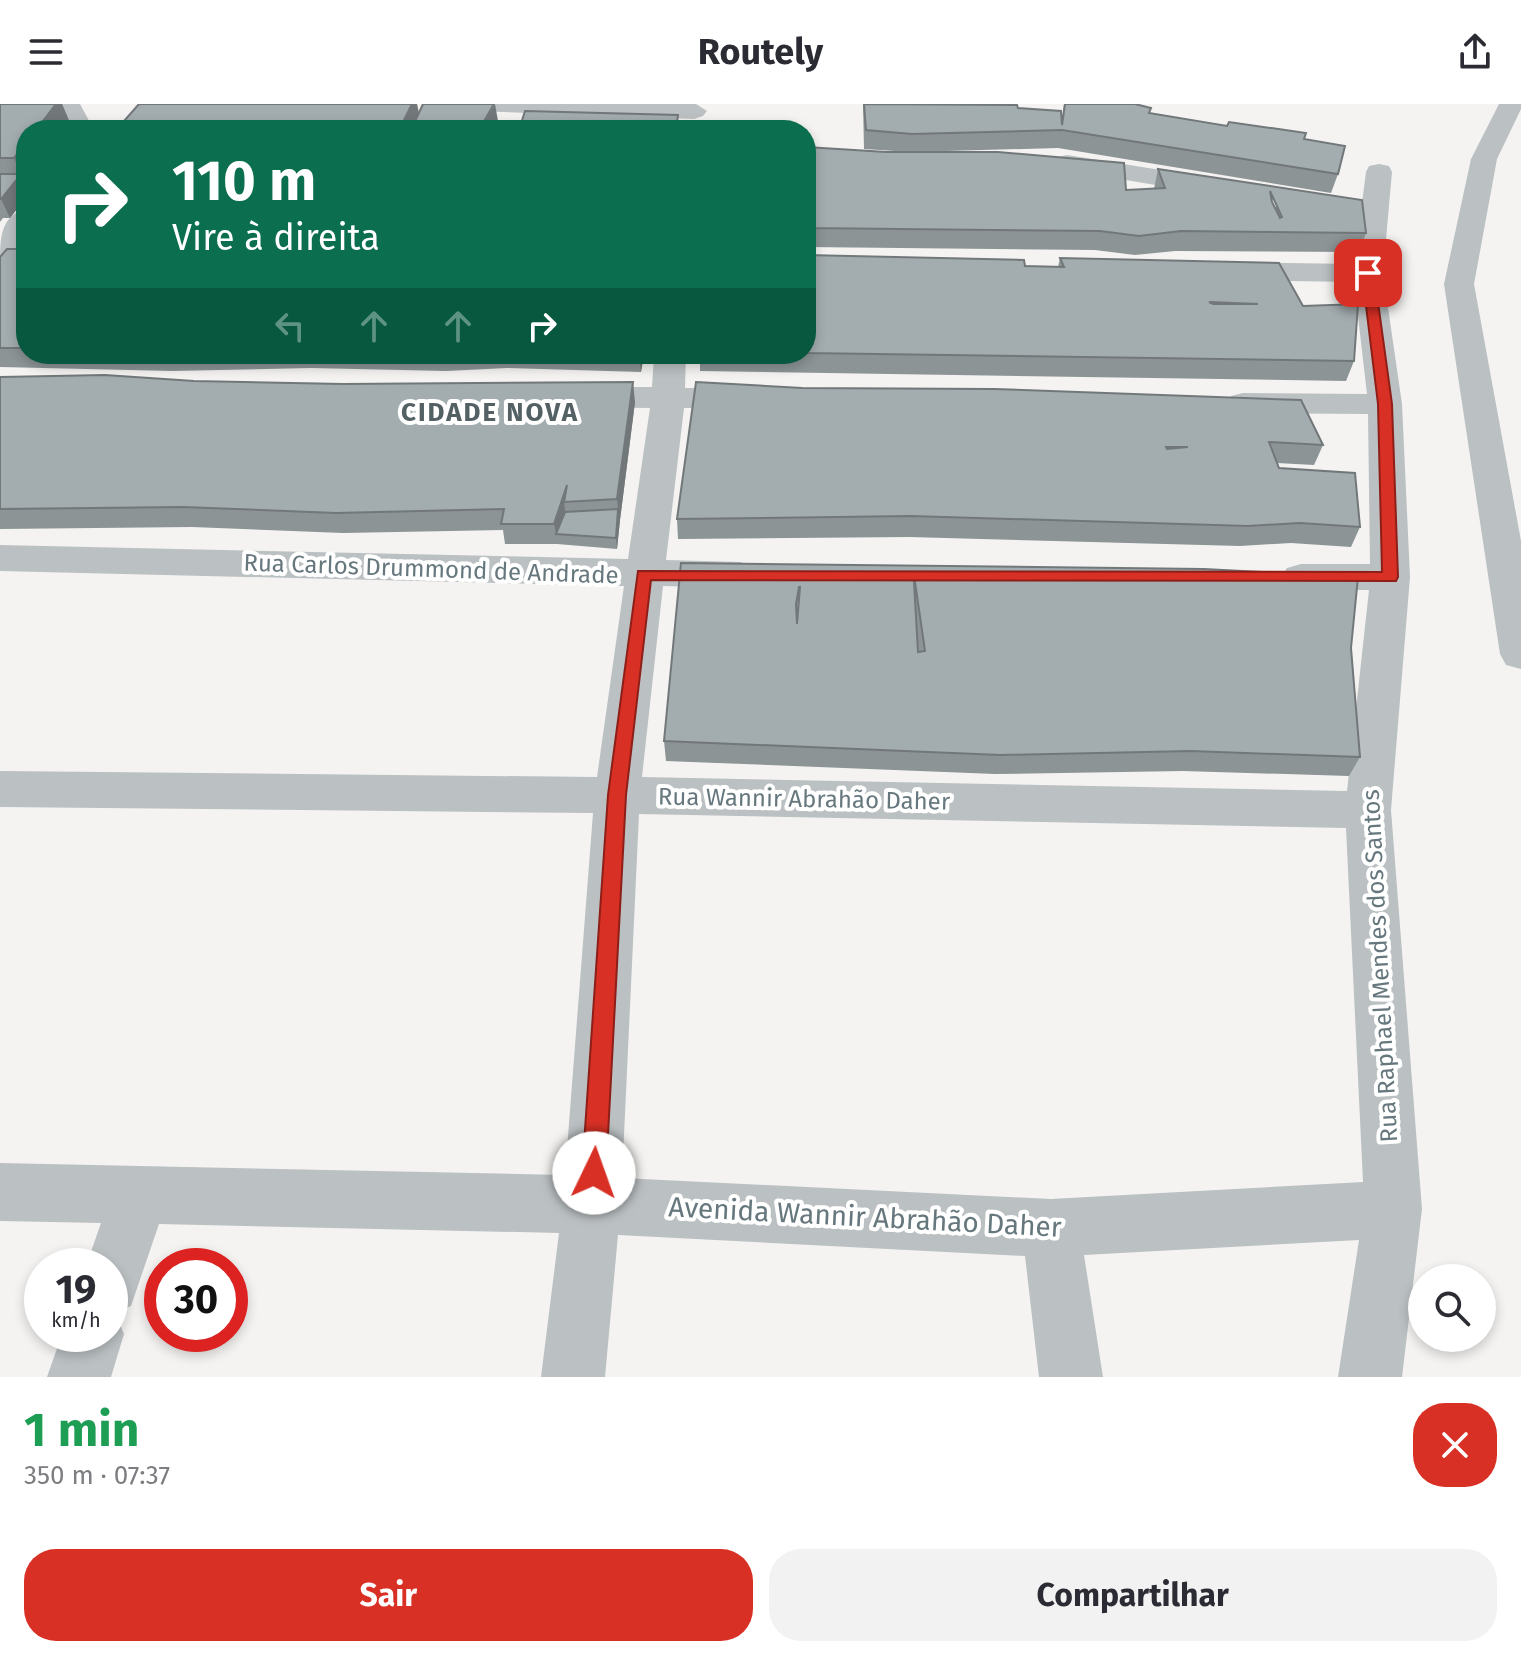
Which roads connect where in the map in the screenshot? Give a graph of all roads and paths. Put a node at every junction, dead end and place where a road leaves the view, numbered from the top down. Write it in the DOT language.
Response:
graph roads {
  1 [pos="477,104"];
  2 [pos="1511,104"];
  3 [pos="694,115"];
  4 [pos="510,118"];
  5 [pos="1038,159"];
  6 [pos="1236,190"];
  7 [pos="1365,197"];
  8 [pos="16,230"];
  9 [pos="0,251"];
  10 [pos="1196,270"];
  11 [pos="1368,273"];
  12 [pos="670,364"];
  13 [pos="541,396"];
  14 [pos="668,397"];
  15 [pos="779,398"];
  16 [pos="1209,402"];
  17 [pos="1385,404"];
  18 [pos="0,558"];
  19 [pos="643,575"];
  20 [pos="771,575"];
  21 [pos="1263,577"];
  22 [pos="1390,577"];
  23 [pos="1521,654"];
  24 [pos="0,789"];
  25 [pos="617,795"];
  26 [pos="1368,810"];
  27 [pos="0,1192"];
  28 [pos="140,1195"];
  29 [pos="592,1205"];
  30 [pos="1393,1209"];
  31 [pos="1051,1228"];
  32 [pos="122,1248"];
  33 [pos="87,1352"];
  34 [pos="79,1377"];
  35 [pos="573,1377"];
  36 [pos="1071,1377"];
  37 [pos="1370,1377"];
  1 -- 4 [label="street"];
  2 -- 23 [label="street"];
  3 -- 4 [label="street"];
  5 -- 6 [label="street"];
  7 -- 11 [label="street, Rua Raphael Mendes dos Santos"];
  8 -- 9 [label="street"];
  10 -- 11 [label="street"];
  11 -- 17 [label="street, Rua Raphael Mendes dos Santos"];
  12 -- 14 [label="street"];
  13 -- 14 [label="street"];
  14 -- 15 [label="street"];
  14 -- 19 [label="street"];
  16 -- 17 [label="street"];
  17 -- 22 [label="street, Rua Raphael Mendes dos Santos"];
  18 -- 19 [label="street, Rua Carlos Drummond de Andrade"];
  19 -- 20 [label="street, Rua Carlos Drummond de Andrade"];
  19 -- 25 [label="street"];
  21 -- 22 [label="street"];
  22 -- 26 [label="street, Rua Raphael Mendes dos Santos"];
  24 -- 25 [label="street, Rua Wannir Abrahão Daher"];
  25 -- 26 [label="street, Rua Wannir Abrahão Daher"];
  25 -- 29 [label="street"];
  26 -- 30 [label="street, Rua Raphael Mendes dos Santos"];
  27 -- 28 [label="street, Avenida Wannir Abrahão Daher"];
  28 -- 29 [label="street, Avenida Wannir Abrahão Daher"];
  28 -- 32 [label="street"];
  29 -- 31 [label="street, Avenida Wannir Abrahão Daher"];
  29 -- 35 [label="street"];
  30 -- 31 [label="street, Avenida Wannir Abrahão Daher"];
  30 -- 37 [label="street, Rua Raphael Mendes dos Santos"];
  31 -- 36 [label="street"];
  33 -- 34 [label="street"];
}
